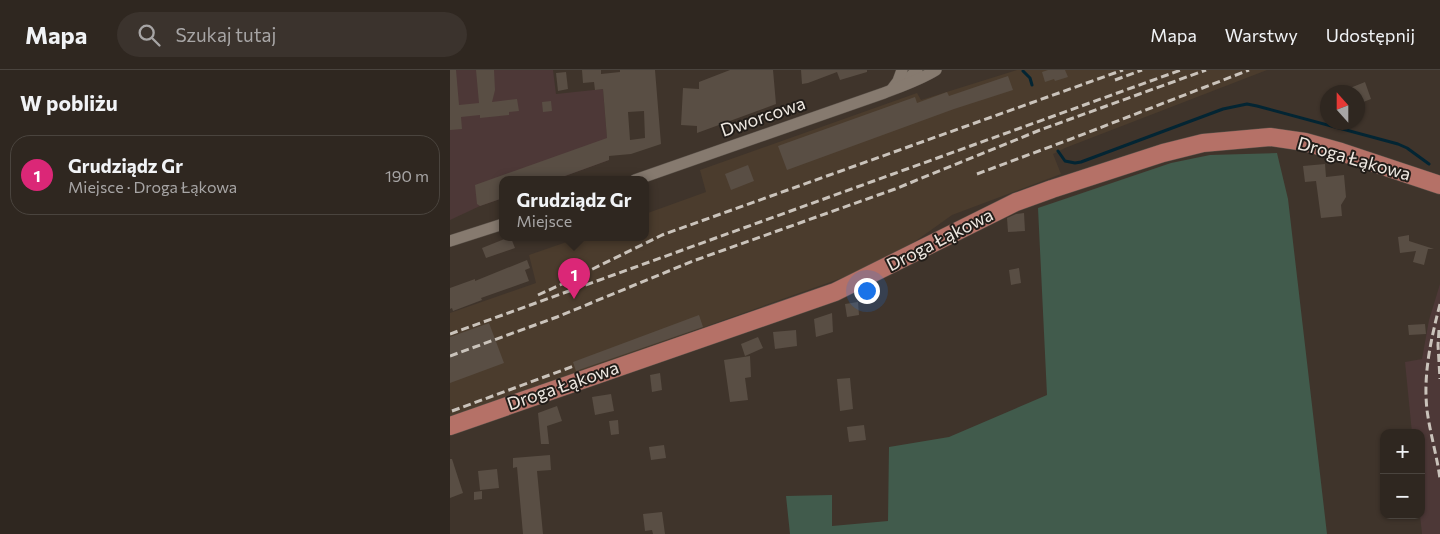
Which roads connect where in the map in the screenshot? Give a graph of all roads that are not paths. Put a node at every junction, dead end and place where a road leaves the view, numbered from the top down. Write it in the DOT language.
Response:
graph roads {
  1 [pos="902,70"];
  2 [pos="917,70"];
  3 [pos="936,70"];
  4 [pos="903,85"];
  5 [pos="891,90"];
  6 [pos="646,176"];
  7 [pos="1440,185"];
  8 [pos="499,225"];
  9 [pos="450,241"];
  10 [pos="450,426"];
  1 -- 5 [label="street"];
  2 -- 4 [label="street, Dworcowa"];
  3 -- 4 [label="street, Dworcowa"];
  4 -- 5 [label="street, Dworcowa"];
  5 -- 6 [label="street, Dworcowa"];
  7 -- 10 [label="main road, Droga Łąkowa"];
  8 -- 9 [label="street"];
}
